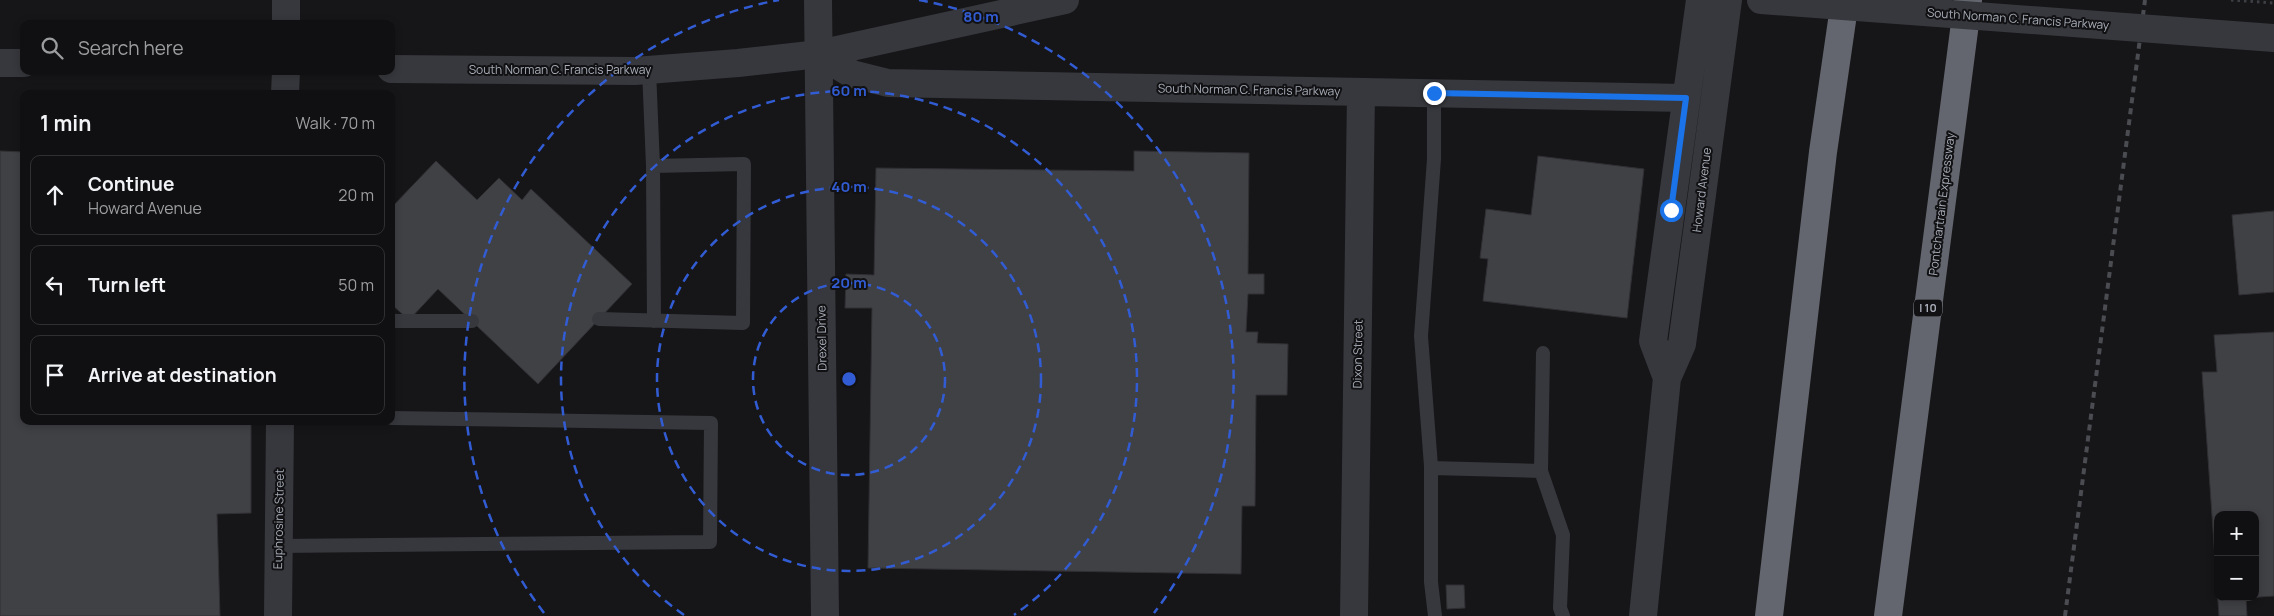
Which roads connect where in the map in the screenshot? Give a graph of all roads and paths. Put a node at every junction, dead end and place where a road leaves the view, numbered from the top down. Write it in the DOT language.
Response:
graph roads {
  1 [pos="286,0"];
  2 [pos="818,0"];
  3 [pos="1065,0"];
  4 [pos="1700,0"];
  5 [pos="1728,0"];
  6 [pos="1761,0"];
  7 [pos="1830,0"];
  8 [pos="1845,0"];
  9 [pos="1968,0"];
  10 [pos="2231,0"];
  11 [pos="2274,3"];
  12 [pos="286,20"];
  13 [pos="2274,38"];
  14 [pos="819,54"];
  15 [pos="0,63"];
  16 [pos="20,63"];
  17 [pos="395,69"];
  18 [pos="649,70"];
  19 [pos="286,75"];
  20 [pos="286,90"];
  21 [pos="1361,92"];
  22 [pos="1434,93"];
  23 [pos="1686,98"];
  24 [pos="1822,152"];
  25 [pos="653,166"];
  26 [pos="599,319"];
  27 [pos="395,321"];
  28 [pos="472,321"];
  29 [pos="654,321"];
  30 [pos="1543,353"];
  31 [pos="1667,378"];
  32 [pos="395,418"];
  33 [pos="280,425"];
  34 [pos="1430,468"];
  35 [pos="1541,472"];
  36 [pos="278,546"];
  37 [pos="278,616"];
  38 [pos="825,616"];
  39 [pos="1354,616"];
  40 [pos="1435,616"];
  41 [pos="1563,616"];
  42 [pos="1643,616"];
  43 [pos="1769,616"];
  44 [pos="1888,616"];
  1 -- 12 [label="street"];
  2 -- 14 [label="street, Drexel Drive"];
  3 -- 14 [label="street, South Norman C. Francis Parkway"];
  4 -- 23 [label="street, Howard Avenue"];
  5 -- 31 [label="street, Howard Avenue"];
  6 -- 13 [label="street, South Norman C. Francis Parkway, bridge"];
  7 -- 24 [label="highway"];
  8 -- 24 [label="highway"];
  9 -- 44 [label="highway, Pontchartrain Expressway / I 10"];
  10 -- 11 [label="path"];
  14 -- 18 [label="street, South Norman C. Francis Parkway"];
  14 -- 21 [label="street, South Norman C. Francis Parkway"];
  14 -- 38 [label="street, Drexel Drive"];
  15 -- 16 [label="street"];
  17 -- 18 [label="street, South Norman C. Francis Parkway"];
  18 -- 25 [label="lane"];
  19 -- 20 [label="street"];
  21 -- 22 [label="street, South Norman C. Francis Parkway"];
  21 -- 39 [label="street, Dixon Street"];
  22 -- 23 [label="street, South Norman C. Francis Parkway"];
  22 -- 34 [label="lane"];
  23 -- 31 [label="street, Howard Avenue"];
  24 -- 43 [label="highway"];
  25 -- 29 [label="lane"];
  25 -- 29 [label="lane"];
  26 -- 29 [label="lane"];
  27 -- 28 [label="lane"];
  30 -- 35 [label="lane"];
  31 -- 42 [label="street, Howard Avenue"];
  32 -- 36 [label="lane"];
  33 -- 36 [label="street, Euphrosine Street"];
  34 -- 35 [label="lane"];
  34 -- 40 [label="lane"];
  35 -- 41 [label="lane"];
  36 -- 37 [label="street, Euphrosine Street"];
}
